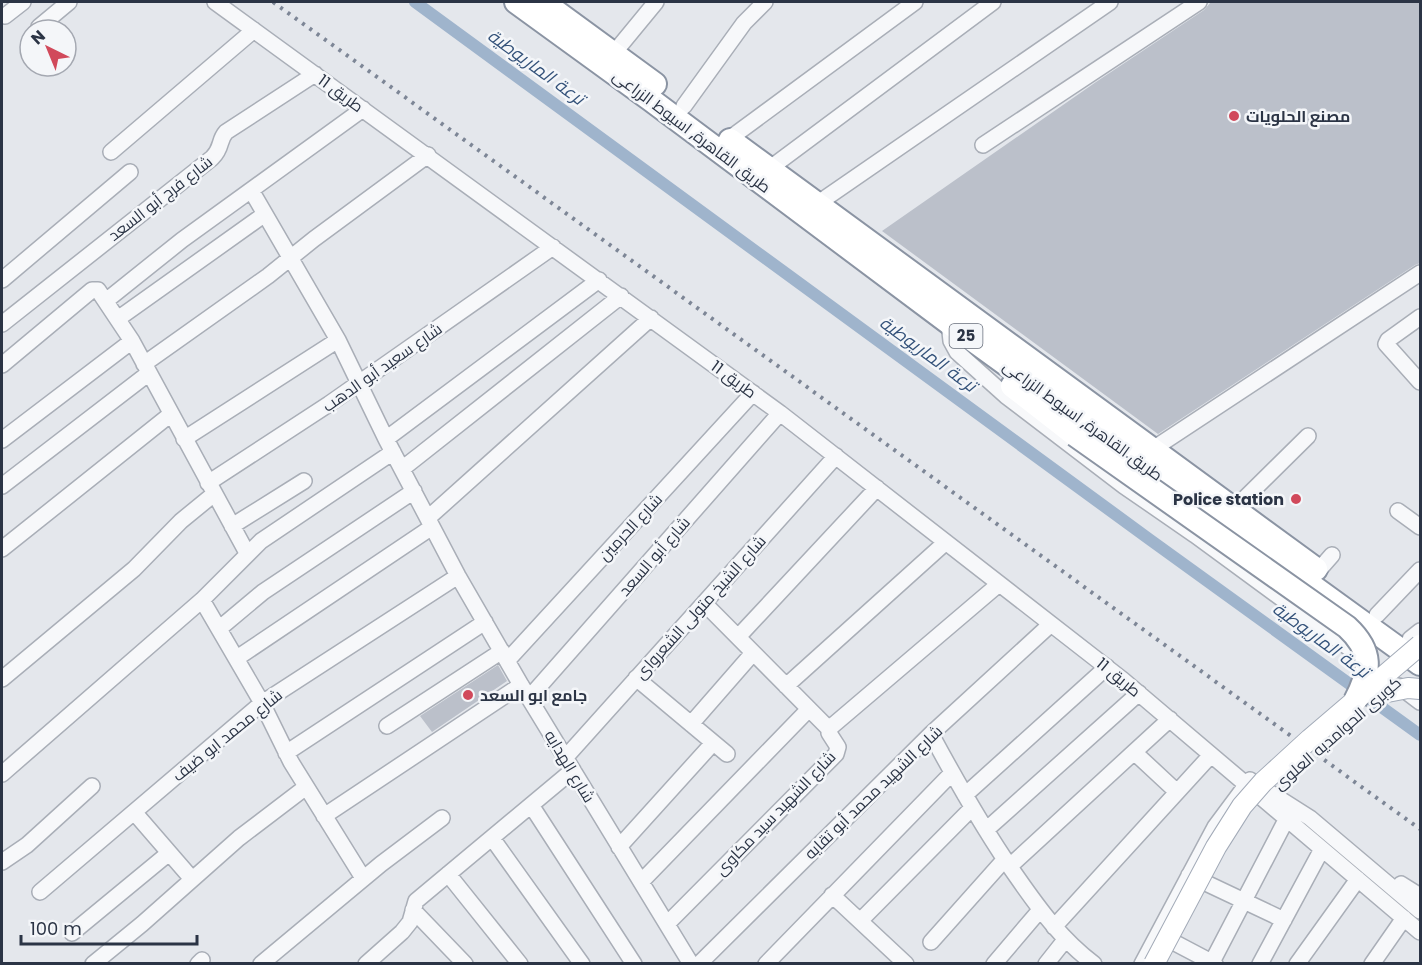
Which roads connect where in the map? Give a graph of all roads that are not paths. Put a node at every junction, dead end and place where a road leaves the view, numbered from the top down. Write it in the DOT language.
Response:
graph roads {
  1 [pos="23,2"];
  2 [pos="69,2"];
  3 [pos="215,2"];
  4 [pos="516,2"];
  5 [pos="543,2"];
  6 [pos="656,2"];
  7 [pos="765,2"];
  8 [pos="915,2"];
  9 [pos="993,2"];
  10 [pos="1110,2"];
  11 [pos="1199,2"];
  12 [pos="5,16"];
  13 [pos="50,18"];
  14 [pos="254,30"];
  15 [pos="614,53"];
  16 [pos="315,74"];
  17 [pos="684,106"];
  18 [pos="363,109"];
  19 [pos="729,139"];
  20 [pos="983,145"];
  21 [pos="111,152"];
  22 [pos="428,155"];
  23 [pos="769,169"];
  24 [pos="130,172"];
  25 [pos="251,190"];
  26 [pos="817,204"];
  27 [pos="265,214"];
  28 [pos="553,247"];
  29 [pos="291,258"];
  30 [pos="1420,273"];
  31 [pos="2,280"];
  32 [pos="599,280"];
  33 [pos="102,295"];
  34 [pos="621,296"];
  35 [pos="1420,317"];
  36 [pos="118,318"];
  37 [pos="651,318"];
  38 [pos="949,323"];
  39 [pos="2,324"];
  40 [pos="338,340"];
  41 [pos="132,341"];
  42 [pos="982,347"];
  43 [pos="2,365"];
  44 [pos="147,368"];
  45 [pos="1420,382"];
  46 [pos="359,383"];
  47 [pos="753,393"];
  48 [pos="780,413"];
  49 [pos="171,414"];
  50 [pos="1308,436"];
  51 [pos="184,439"];
  52 [pos="2,440"];
  53 [pos="390,446"];
  54 [pos="1153,449"];
  55 [pos="836,456"];
  56 [pos="402,469"];
  57 [pos="304,481"];
  58 [pos="2,486"];
  59 [pos="877,488"];
  60 [pos="211,489"];
  61 [pos="414,491"];
  62 [pos="1234,509"];
  63 [pos="1398,511"];
  64 [pos="430,523"];
  65 [pos="232,526"];
  66 [pos="1420,527"];
  67 [pos="946,542"];
  68 [pos="2,549"];
  69 [pos="247,553"];
  70 [pos="1420,570"];
  71 [pos="458,576"];
  72 [pos="999,584"];
  73 [pos="202,600"];
  74 [pos="704,603"];
  75 [pos="1377,615"];
  76 [pos="485,622"];
  77 [pos="1051,624"];
  78 [pos="220,628"];
  79 [pos="738,637"];
  80 [pos="1418,641"];
  81 [pos="753,653"];
  82 [pos="504,656"];
  83 [pos="237,658"];
  84 [pos="1420,663"];
  85 [pos="1107,667"];
  86 [pos="636,678"];
  87 [pos="2,679"];
  88 [pos="786,686"];
  89 [pos="1420,689"];
  90 [pos="525,692"];
  91 [pos="1139,693"];
  92 [pos="1382,693"];
  93 [pos="1355,701"];
  94 [pos="1420,702"];
  95 [pos="262,703"];
  96 [pos="809,709"];
  97 [pos="1170,719"];
  98 [pos="691,724"];
  99 [pos="387,726"];
  100 [pos="830,730"];
  101 [pos="931,734"];
  102 [pos="713,743"];
  103 [pos="1134,752"];
  104 [pos="286,753"];
  105 [pos="727,754"];
  106 [pos="1211,756"];
  107 [pos="569,764"];
  108 [pos="952,772"];
  109 [pos="2,774"];
  110 [pos="1245,781"];
  111 [pos="92,786"];
  112 [pos="306,787"];
  113 [pos="1177,792"];
  114 [pos="968,802"];
  115 [pos="531,805"];
  116 [pos="134,812"];
  117 [pos="324,816"];
  118 [pos="442,818"];
  119 [pos="1287,820"];
  120 [pos="986,830"];
  121 [pos="492,838"];
  122 [pos="620,847"];
  123 [pos="1322,849"];
  124 [pos="169,853"];
  125 [pos="2,862"];
  126 [pos="1007,863"];
  127 [pos="448,874"];
  128 [pos="1189,875"];
  129 [pos="363,878"];
  130 [pos="192,879"];
  131 [pos="1358,879"];
  132 [pos="641,882"];
  133 [pos="1401,884"];
  134 [pos="40,892"];
  135 [pos="832,895"];
  136 [pos="1420,896"];
  137 [pos="1244,901"];
  138 [pos="413,910"];
  139 [pos="1040,910"];
  140 [pos="1420,911"];
  141 [pos="1404,918"];
  142 [pos="1284,920"];
  143 [pos="860,921"];
  144 [pos="667,924"];
  145 [pos="1054,927"];
  146 [pos="1420,932"];
  147 [pos="72,933"];
  148 [pos="1158,934"];
  149 [pos="1065,940"];
  150 [pos="931,942"];
  151 [pos="93,963"];
  152 [pos="261,963"];
  153 [pos="366,963"];
  154 [pos="465,963"];
  155 [pos="520,963"];
  156 [pos="582,963"];
  157 [pos="634,963"];
  158 [pos="691,963"];
  159 [pos="699,963"];
  160 [pos="766,963"];
  161 [pos="906,963"];
  162 [pos="994,963"];
  163 [pos="1046,963"];
  164 [pos="1094,963"];
  165 [pos="1142,963"];
  166 [pos="1154,963"];
  167 [pos="1166,963"];
  168 [pos="1213,963"];
  169 [pos="1260,963"];
  170 [pos="1297,963"];
  171 [pos="1372,963"];
  1 -- 12 [label="street"];
  2 -- 13 [label="street"];
  3 -- 14 [label="street, طريق 11"];
  4 -- 38 [label="highway, طريق القاهرة, اسيوط الزراعى / 25"];
  5 -- 15 [label="highway, طريق القاهرة, اسيوط الزراعى / 25"];
  6 -- 15 [label="street"];
  7 -- 17 [label="street"];
  8 -- 19 [label="street"];
  9 -- 23 [label="street"];
  10 -- 26 [label="street"];
  11 -- 20 [label="street"];
  14 -- 16 [label="street, طريق 11"];
  14 -- 21 [label="street"];
  15 -- 17 [label="highway, طريق القاهرة, اسيوط الزراعى / 25"];
  16 -- 18 [label="street, طريق 11"];
  16 -- 39 [label="street, شارع فرج أبو السعد"];
  17 -- 19 [label="highway, طريق القاهرة, اسيوط الزراعى / 25"];
  18 -- 22 [label="street, طريق 11"];
  18 -- 25 [label="street"];
  19 -- 23 [label="highway, طريق القاهرة, اسيوط الزراعى / 25"];
  22 -- 28 [label="street, طريق 11"];
  22 -- 29 [label="street"];
  23 -- 26 [label="highway, طريق القاهرة, اسيوط الزراعى / 25"];
  24 -- 31 [label="street"];
  25 -- 27 [label="street, شارع الهدايه"];
  25 -- 33 [label="street"];
  26 -- 54 [label="highway, طريق القاهرة, اسيوط الزراعى / 25"];
  27 -- 29 [label="street, شارع الهدايه"];
  27 -- 36 [label="street"];
  28 -- 32 [label="street, طريق 11"];
  28 -- 46 [label="street, شارع سعيد أبو الدهب"];
  29 -- 40 [label="street, شارع الهدايه"];
  29 -- 44 [label="street"];
  30 -- 54 [label="street"];
  32 -- 34 [label="street, طريق 11"];
  32 -- 53 [label="street"];
  33 -- 36 [label="street"];
  33 -- 43 [label="street"];
  34 -- 37 [label="street, طريق 11"];
  34 -- 56 [label="street"];
  35 -- 45 [label="street"];
  36 -- 41 [label="street"];
  37 -- 47 [label="street, طريق 11"];
  37 -- 64 [label="street"];
  38 -- 42 [label="highway, طريق القاهرة, اسيوط الزراعى / 25"];
  38 -- 94 [label="street"];
  40 -- 46 [label="street, شارع الهدايه"];
  40 -- 51 [label="street"];
  41 -- 44 [label="street"];
  41 -- 52 [label="street"];
  42 -- 84 [label="highway, طريق القاهرة, اسيوط الزراعى / 25"];
  42 -- 93 [label="highway, bridge"];
  44 -- 49 [label="street"];
  44 -- 58 [label="street"];
  46 -- 53 [label="street, شارع الهدايه"];
  46 -- 60 [label="street, شارع سعيد أبو الدهب"];
  47 -- 48 [label="street, طريق 11"];
  47 -- 82 [label="street, شارع الحرمين"];
  48 -- 55 [label="street, طريق 11"];
  48 -- 90 [label="street, شارع أبو السعد"];
  49 -- 51 [label="street"];
  49 -- 68 [label="street"];
  50 -- 62 [label="street"];
  51 -- 60 [label="street"];
  53 -- 56 [label="street, شارع الهدايه"];
  53 -- 69 [label="street"];
  54 -- 62 [label="highway, طريق القاهرة, اسيوط الزراعى / 25"];
  55 -- 59 [label="street, طريق 11"];
  55 -- 74 [label="street, شارع الشيخ متولى الشعرواى"];
  56 -- 61 [label="street, شارع الهدايه"];
  57 -- 65 [label="street"];
  59 -- 67 [label="street, طريق 11"];
  59 -- 79 [label="street"];
  60 -- 65 [label="street"];
  60 -- 87 [label="street, شارع سعيد أبو الدهب"];
  61 -- 64 [label="street, شارع الهدايه"];
  61 -- 78 [label="street"];
  62 -- 75 [label="highway, طريق القاهرة, اسيوط الزراعى / 25"];
  63 -- 66 [label="street"];
  64 -- 71 [label="street, شارع الهدايه"];
  64 -- 83 [label="street"];
  65 -- 69 [label="street"];
  67 -- 72 [label="street, طريق 11"];
  67 -- 88 [label="street"];
  69 -- 73 [label="street"];
  70 -- 75 [label="street"];
  71 -- 76 [label="street, شارع الهدايه"];
  71 -- 95 [label="street, شارع محمد ابو ضيف"];
  72 -- 77 [label="street, طريق 11"];
  72 -- 100 [label="street, شارع الشهيد سيد مكاوى"];
  73 -- 78 [label="street"];
  73 -- 109 [label="street"];
  74 -- 79 [label="street"];
  74 -- 86 [label="street, شارع الشيخ متولى الشعرواى"];
  75 -- 80 [label="highway, طريق القاهرة, اسيوط الزراعى / 25"];
  76 -- 82 [label="street, شارع الهدايه"];
  76 -- 104 [label="street"];
  77 -- 85 [label="street, طريق 11"];
  77 -- 101 [label="street, شارع الشهيد محمد أبو تقايه"];
  78 -- 83 [label="street"];
  79 -- 81 [label="street"];
  80 -- 93 [label="main road, كوبرى الحوامديه العلوى, bridge"];
  81 -- 88 [label="street"];
  81 -- 98 [label="street"];
  82 -- 90 [label="street, شارع الهدايه"];
  82 -- 99 [label="street, شارع الحرمين"];
  83 -- 95 [label="street"];
  84 -- 92 [label="main road, كوبرى الحوامديه العلوى"];
  85 -- 91 [label="street, طريق 11"];
  85 -- 114 [label="street"];
  86 -- 98 [label="street"];
  86 -- 107 [label="street, شارع الشيخ متولى الشعرواى"];
  88 -- 96 [label="street"];
  89 -- 92 [label="main road, bridge"];
  90 -- 107 [label="street, شارع الهدايه"];
  90 -- 117 [label="street, شارع أبو السعد"];
  91 -- 97 [label="street, طريق 11"];
  91 -- 120 [label="street"];
  92 -- 167 [label="main road, كوبرى الحوامديه العلوى"];
  93 -- 166 [label="main road, كوبرى الحوامديه العلوى, bridge"];
  95 -- 104 [label="street"];
  95 -- 116 [label="street, شارع محمد ابو ضيف"];
  96 -- 100 [label="street"];
  96 -- 132 [label="street"];
  97 -- 103 [label="street"];
  97 -- 106 [label="street, طريق 11"];
  98 -- 102 [label="street"];
  100 -- 144 [label="street, شارع الشهيد سيد مكاوى"];
  101 -- 108 [label="street"];
  101 -- 159 [label="street, شارع الشهيد محمد أبو تقايه"];
  102 -- 105 [label="street"];
  102 -- 122 [label="street"];
  103 -- 113 [label="street"];
  103 -- 126 [label="street"];
  104 -- 112 [label="street"];
  106 -- 110 [label="street, طريق 11"];
  106 -- 113 [label="street"];
  107 -- 115 [label="street, شارع الشيخ متولى الشعرواى"];
  107 -- 122 [label="street, شارع الهدايه"];
  108 -- 114 [label="street"];
  108 -- 135 [label="street"];
  110 -- 119 [label="street"];
  110 -- 128 [label="street"];
  110 -- 140 [label="street"];
  111 -- 125 [label="street"];
  112 -- 117 [label="street"];
  112 -- 130 [label="street"];
  113 -- 145 [label="street"];
  114 -- 120 [label="street"];
  114 -- 143 [label="street"];
  115 -- 121 [label="street, شارع الشيخ متولى الشعرواى"];
  115 -- 157 [label="street"];
  116 -- 124 [label="street"];
  116 -- 134 [label="street, شارع محمد ابو ضيف"];
  117 -- 129 [label="street"];
  118 -- 129 [label="street"];
  119 -- 123 [label="street"];
  119 -- 137 [label="street"];
  120 -- 126 [label="street"];
  121 -- 127 [label="street, شارع الشيخ متولى الشعرواى"];
  121 -- 156 [label="street"];
  122 -- 132 [label="street, شارع الهدايه"];
  123 -- 131 [label="street"];
  123 -- 142 [label="street"];
  124 -- 130 [label="street"];
  124 -- 147 [label="street"];
  126 -- 139 [label="street"];
  126 -- 150 [label="street"];
  127 -- 138 [label="street, شارع الشيخ متولى الشعرواى"];
  127 -- 155 [label="street"];
  128 -- 137 [label="street"];
  128 -- 148 [label="street"];
  129 -- 152 [label="street"];
  130 -- 151 [label="street"];
  131 -- 141 [label="street"];
  131 -- 170 [label="street"];
  132 -- 144 [label="street, شارع الهدايه"];
  133 -- 136 [label="street"];
  135 -- 143 [label="street"];
  135 -- 160 [label="street"];
  137 -- 142 [label="street"];
  137 -- 168 [label="street"];
  138 -- 153 [label="street, شارع الشيخ متولى الشعرواى"];
  138 -- 154 [label="street"];
  139 -- 145 [label="street"];
  139 -- 162 [label="street"];
  141 -- 146 [label="street"];
  141 -- 171 [label="street"];
  142 -- 169 [label="street"];
  143 -- 161 [label="street"];
  144 -- 158 [label="street, شارع الهدايه"];
  145 -- 149 [label="street"];
  148 -- 165 [label="street"];
  148 -- 168 [label="street"];
  149 -- 163 [label="street"];
  149 -- 164 [label="street"];
}
